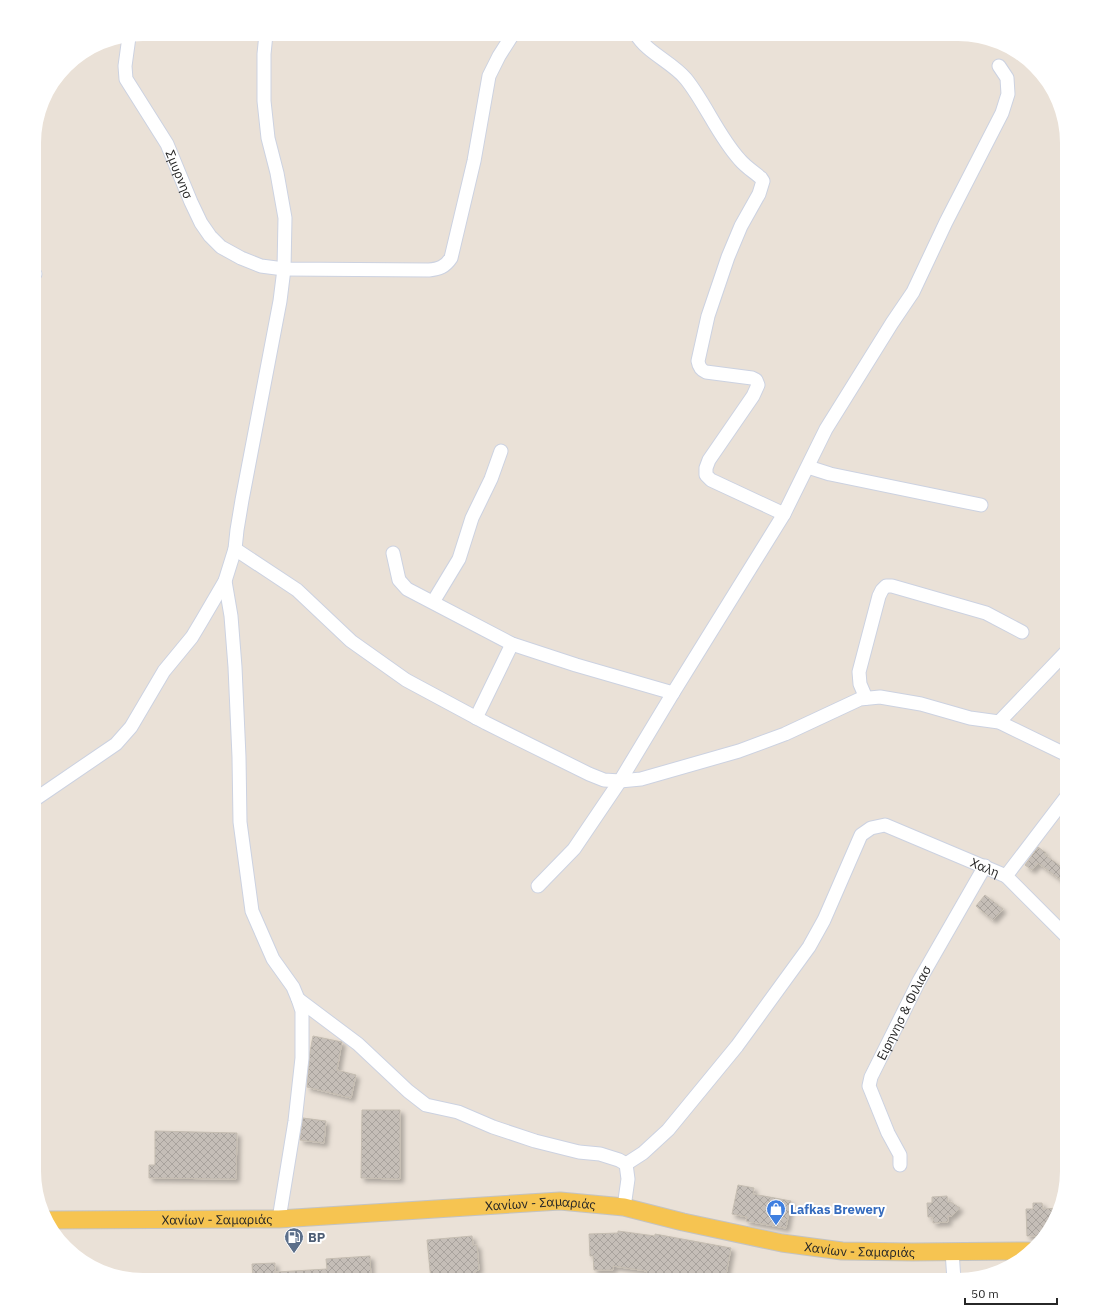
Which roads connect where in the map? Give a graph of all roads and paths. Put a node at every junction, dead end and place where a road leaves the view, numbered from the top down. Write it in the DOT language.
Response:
graph roads {
  1 [pos="265,41"];
  2 [pos="509,41"];
  3 [pos="640,41"];
  4 [pos="128,42"];
  5 [pos="999,66"];
  6 [pos="284,269"];
  7 [pos="501,451"];
  8 [pos="808,467"];
  9 [pos="981,505"];
  10 [pos="784,514"];
  11 [pos="235,550"];
  12 [pos="393,553"];
  13 [pos="225,580"];
  14 [pos="433,602"];
  15 [pos="1022,632"];
  16 [pos="512,644"];
  17 [pos="1060,658"];
  18 [pos="673,693"];
  19 [pos="866,698"];
  20 [pos="476,718"];
  21 [pos="999,722"];
  22 [pos="1060,752"];
  23 [pos="620,781"];
  24 [pos="41,795"];
  25 [pos="1060,805"];
  26 [pos="985,866"];
  27 [pos="1006,876"];
  28 [pos="538,886"];
  29 [pos="1060,930"];
  30 [pos="298,999"];
  31 [pos="626,1164"];
  32 [pos="900,1165"];
  33 [pos="624,1207"];
  34 [pos="279,1219"];
  35 [pos="54,1220"];
  36 [pos="1021,1251"];
  37 [pos="952,1252"];
  38 [pos="954,1273"];
  1 -- 6 [label="street"];
  2 -- 6 [label="street, Σμυρνησ"];
  3 -- 10 [label="street"];
  4 -- 6 [label="street, Σμυρνησ"];
  5 -- 8 [label="street"];
  6 -- 11 [label="street"];
  7 -- 14 [label="street"];
  8 -- 9 [label="street"];
  8 -- 10 [label="street"];
  10 -- 18 [label="street"];
  11 -- 13 [label="street"];
  11 -- 20 [label="street"];
  12 -- 14 [label="street"];
  13 -- 24 [label="street"];
  13 -- 30 [label="street"];
  14 -- 16 [label="street"];
  15 -- 19 [label="street"];
  16 -- 18 [label="street"];
  16 -- 20 [label="street"];
  17 -- 21 [label="street"];
  18 -- 23 [label="street"];
  19 -- 21 [label="street"];
  19 -- 23 [label="street"];
  20 -- 23 [label="street"];
  21 -- 22 [label="street"];
  23 -- 28 [label="street"];
  25 -- 27 [label="street"];
  26 -- 27 [label="street, Χαλη"];
  26 -- 31 [label="street, Χαλη"];
  26 -- 32 [label="street, Ειρηνησ & Φιλιασ"];
  27 -- 29 [label="street, Χαλη"];
  30 -- 31 [label="street"];
  30 -- 34 [label="street"];
  31 -- 33 [label="street"];
  33 -- 34 [label="main road, Χανίων - Σαμαριάς"];
  33 -- 37 [label="main road, Χανίων - Σαμαριάς"];
  34 -- 35 [label="main road, Χανίων - Σαμαριάς"];
  36 -- 37 [label="main road, Χανίων - Σαμαριάς"];
  37 -- 38 [label="street"];
}
